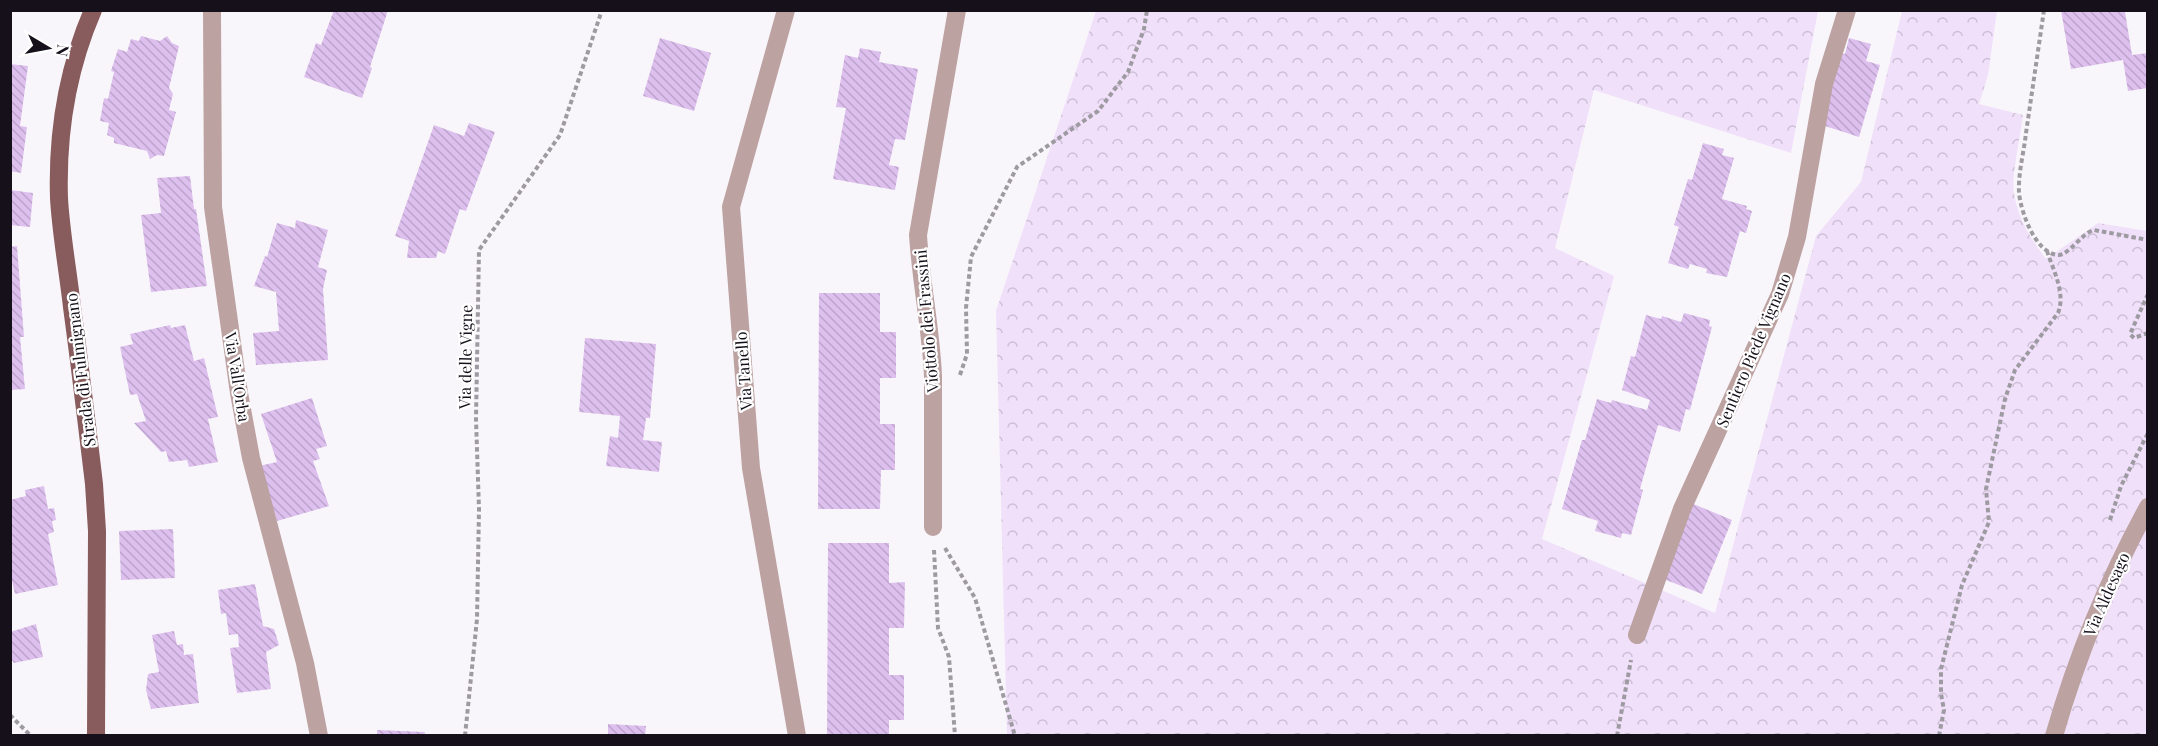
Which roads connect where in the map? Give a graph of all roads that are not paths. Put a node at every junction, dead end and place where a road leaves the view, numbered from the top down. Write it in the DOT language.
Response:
graph roads {
  1 [pos="93,10"];
  2 [pos="212,10"];
  3 [pos="786,10"];
  4 [pos="957,10"];
  5 [pos="1847,10"];
  6 [pos="2148,507"];
  7 [pos="933,527"];
  8 [pos="1637,635"];
  9 [pos="96,735"];
  10 [pos="319,735"];
  11 [pos="797,735"];
  12 [pos="2054,735"];
  1 -- 9 [label="main road, Strada di Fulmignano"];
  2 -- 10 [label="street, Via Vall'Orba"];
  3 -- 11 [label="street, Via Tanello"];
  4 -- 7 [label="street, Viottolo dei Frassini"];
  5 -- 8 [label="street, Sentiero Piede Vignano"];
  6 -- 12 [label="street, Via Aldesago"];
}
